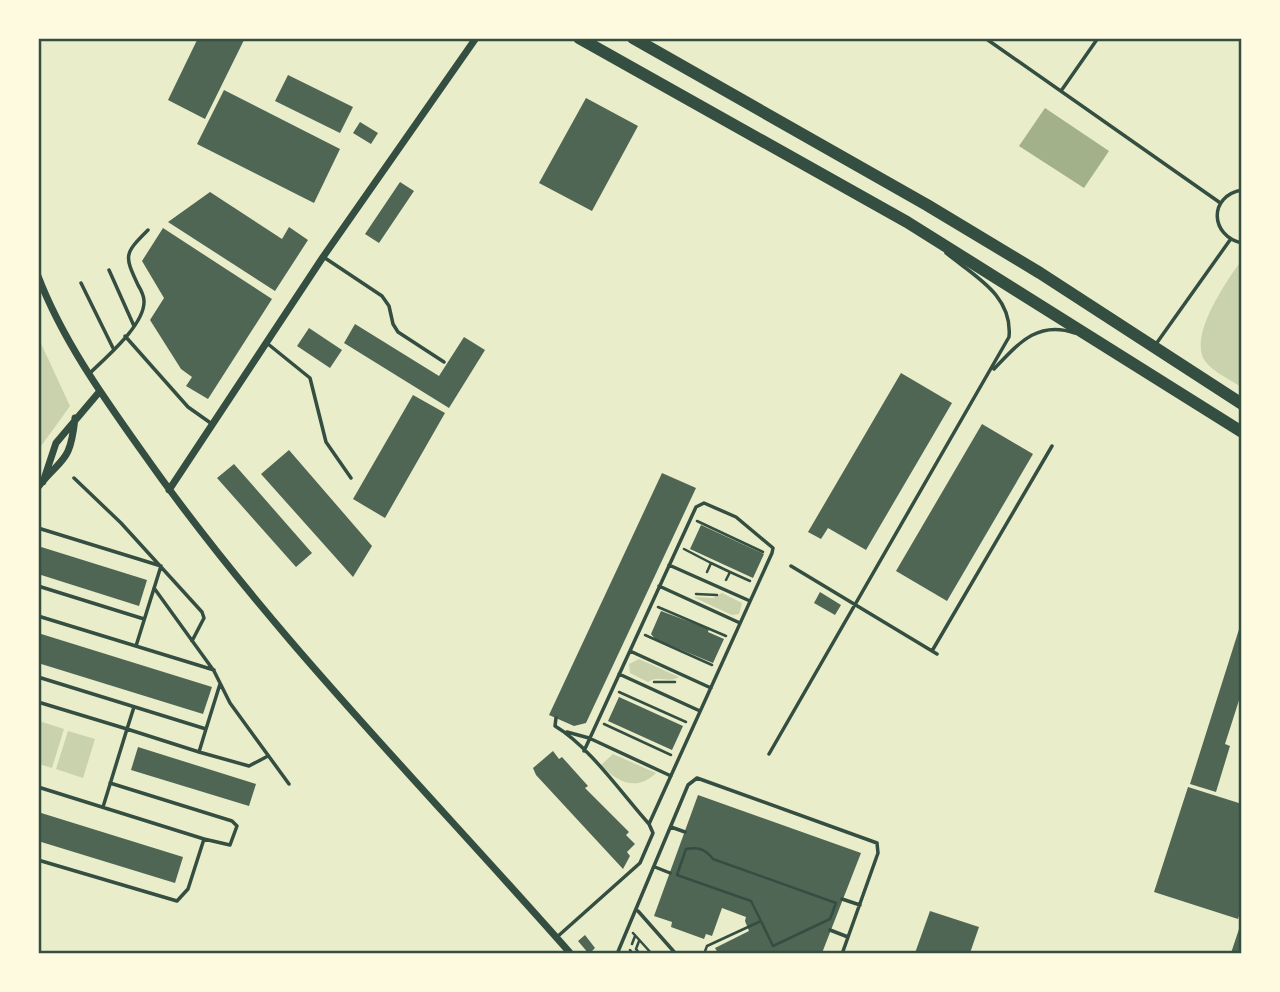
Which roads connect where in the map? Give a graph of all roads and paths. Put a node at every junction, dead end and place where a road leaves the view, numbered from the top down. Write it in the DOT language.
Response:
graph roads {
  1 [pos="476,38"];
  2 [pos="579,38"];
  3 [pos="632,38"];
  4 [pos="985,38"];
  5 [pos="1098,38"];
  6 [pos="1061,91"];
  7 [pos="1241,190"];
  8 [pos="1219,202"];
  9 [pos="907,222"];
  10 [pos="148,230"];
  11 [pos="1230,240"];
  12 [pos="1241,243"];
  13 [pos="323,257"];
  14 [pos="108,270"];
  15 [pos="38,276"];
  16 [pos="81,283"];
  17 [pos="134,326"];
  18 [pos="125,337"];
  19 [pos="266,342"];
  20 [pos="1154,348"];
  21 [pos="114,349"];
  22 [pos="1113,349"];
  23 [pos="444,362"];
  24 [pos="990,373"];
  25 [pos="89,374"];
  26 [pos="100,391"];
  27 [pos="1241,404"];
  28 [pos="75,418"];
  29 [pos="212,424"];
  30 [pos="1241,432"];
  31 [pos="1052,446"];
  32 [pos="74,478"];
  33 [pos="351,478"];
  34 [pos="41,484"];
  35 [pos="169,490"];
  36 [pos="699,516"];
  37 [pos="697,521"];
  38 [pos="38,528"];
  39 [pos="692,530"];
  40 [pos="688,540"];
  41 [pos="755,540"];
  42 [pos="684,549"];
  43 [pos="681,556"];
  44 [pos="711,564"];
  45 [pos="669,565"];
  46 [pos="160,566"];
  47 [pos="791,566"];
  48 [pos="696,570"];
  49 [pos="730,572"];
  50 [pos="757,573"];
  51 [pos="706,575"];
  52 [pos="724,583"];
  53 [pos="753,583"];
  54 [pos="38,586"];
  55 [pos="659,586"];
  56 [pos="733,587"];
  57 [pos="154,588"];
  58 [pos="750,588"];
  59 [pos="722,589"];
  60 [pos="690,600"];
  61 [pos="660,601"];
  62 [pos="750,601"];
  63 [pos="855,605"];
  64 [pos="658,607"];
  65 [pos="38,616"];
  66 [pos="654,616"];
  67 [pos="144,619"];
  68 [pos="740,623"];
  69 [pos="649,625"];
  70 [pos="730,632"];
  71 [pos="645,635"];
  72 [pos="728,637"];
  73 [pos="643,640"];
  74 [pos="192,641"];
  75 [pos="136,646"];
  76 [pos="723,647"];
  77 [pos="630,650"];
  78 [pos="719,657"];
  79 [pos="715,667"];
  80 [pos="214,671"];
  81 [pos="712,672"];
  82 [pos="619,674"];
  83 [pos="683,675"];
  84 [pos="38,677"];
  85 [pos="220,684"];
  86 [pos="623,686"];
  87 [pos="649,687"];
  88 [pos="711,688"];
  89 [pos="619,692"];
  90 [pos="38,702"];
  91 [pos="614,703"];
  92 [pos="134,707"];
  93 [pos="700,710"];
  94 [pos="609,713"];
  95 [pos="556,718"];
  96 [pos="691,718"];
  97 [pos="604,724"];
  98 [pos="127,729"];
  99 [pos="206,729"];
  100 [pos="601,730"];
  101 [pos="566,732"];
  102 [pos="590,738"];
  103 [pos="584,751"];
  104 [pos="199,752"];
  105 [pos="769,754"];
  106 [pos="268,756"];
  107 [pos="670,763"];
  108 [pos="671,776"];
  109 [pos="110,783"];
  110 [pos="289,784"];
  111 [pos="38,787"];
  112 [pos="103,807"];
  113 [pos="649,824"];
  114 [pos="671,827"];
  115 [pos="685,832"];
  116 [pos="204,839"];
  117 [pos="38,860"];
  118 [pos="655,867"];
  119 [pos="670,873"];
  120 [pos="842,899"];
  121 [pos="860,905"];
  122 [pos="637,910"];
  123 [pos="761,921"];
  124 [pos="629,929"];
  125 [pos="830,930"];
  126 [pos="635,936"];
  127 [pos="557,937"];
  128 [pos="848,937"];
  129 [pos="639,940"];
  130 [pos="632,944"];
  131 [pos="571,954"];
  132 [pos="617,954"];
  133 [pos="640,954"];
  134 [pos="652,954"];
  135 [pos="676,954"];
  136 [pos="704,954"];
  137 [pos="842,954"];
  1 -- 13 [label="street"];
  2 -- 9 [label="highway"];
  3 -- 20 [label="highway"];
  4 -- 6 [label="lane"];
  5 -- 6 [label="lane"];
  6 -- 8 [label="lane"];
  7 -- 8 [label="lane"];
  8 -- 11 [label="lane"];
  9 -- 22 [label="highway"];
  9 -- 24 [label="lane"];
  10 -- 17 [label="lane"];
  11 -- 12 [label="lane"];
  11 -- 20 [label="lane"];
  13 -- 19 [label="street"];
  13 -- 23 [label="lane"];
  14 -- 17 [label="lane"];
  15 -- 25 [label="street"];
  16 -- 21 [label="lane"];
  17 -- 18 [label="lane"];
  18 -- 21 [label="lane"];
  18 -- 29 [label="lane"];
  19 -- 29 [label="street"];
  19 -- 33 [label="lane"];
  20 -- 27 [label="highway"];
  21 -- 25 [label="lane"];
  22 -- 24 [label="lane"];
  22 -- 30 [label="highway"];
  24 -- 63 [label="lane"];
  25 -- 26 [label="street"];
  26 -- 28 [label="street"];
  26 -- 35 [label="street"];
  28 -- 34 [label="street"];
  28 -- 34 [label="street"];
  29 -- 35 [label="street"];
  31 -- 63 [label="lane"];
  32 -- 46 [label="lane"];
  35 -- 127 [label="street"];
  36 -- 37 [label="path"];
  37 -- 39 [label="path"];
  37 -- 41 [label="path"];
  38 -- 46 [label="lane"];
  40 -- 42 [label="path"];
  42 -- 43 [label="path"];
  42 -- 44 [label="path"];
  44 -- 49 [label="path"];
  44 -- 51 [label="path"];
  45 -- 55 [label="lane"];
  45 -- 59 [label="lane"];
  45 -- 62 [label="lane"];
  46 -- 57 [label="lane"];
  46 -- 74 [label="lane"];
  47 -- 63 [label="lane"];
  48 -- 51 [label="path"];
  49 -- 52 [label="path"];
  49 -- 53 [label="path"];
  50 -- 53 [label="path"];
  51 -- 52 [label="path"];
  52 -- 56 [label="path"];
  52 -- 59 [label="path"];
  53 -- 58 [label="path"];
  54 -- 67 [label="lane"];
  55 -- 60 [label="lane"];
  55 -- 77 [label="lane"];
  57 -- 67 [label="lane"];
  57 -- 74 [label="lane"];
  59 -- 60 [label="path"];
  59 -- 62 [label="lane"];
  60 -- 68 [label="lane"];
  61 -- 64 [label="path"];
  62 -- 68 [label="lane"];
  63 -- 105 [label="lane"];
  64 -- 66 [label="path"];
  64 -- 72 [label="path"];
  65 -- 75 [label="lane"];
  67 -- 75 [label="lane"];
  68 -- 88 [label="lane"];
  69 -- 71 [label="path"];
  70 -- 72 [label="path"];
  71 -- 73 [label="path"];
  71 -- 79 [label="path"];
  72 -- 76 [label="path"];
  74 -- 80 [label="lane"];
  75 -- 80 [label="lane"];
  77 -- 82 [label="lane"];
  77 -- 83 [label="lane"];
  78 -- 79 [label="path"];
  79 -- 81 [label="path"];
  80 -- 85 [label="lane"];
  82 -- 87 [label="lane"];
  82 -- 102 [label="lane"];
  83 -- 87 [label="path"];
  83 -- 88 [label="lane"];
  84 -- 92 [label="lane"];
  85 -- 99 [label="lane"];
  85 -- 106 [label="lane"];
  86 -- 89 [label="path"];
  87 -- 93 [label="lane"];
  88 -- 93 [label="lane"];
  89 -- 91 [label="path"];
  89 -- 96 [label="path"];
  90 -- 98 [label="lane"];
  92 -- 98 [label="lane"];
  92 -- 99 [label="lane"];
  93 -- 108 [label="lane"];
  94 -- 97 [label="path"];
  95 -- 101 [label="lane"];
  97 -- 100 [label="path"];
  97 -- 107 [label="path"];
  98 -- 104 [label="lane"];
  98 -- 109 [label="lane"];
  99 -- 104 [label="lane"];
  101 -- 102 [label="lane"];
  101 -- 103 [label="lane"];
  102 -- 103 [label="lane"];
  102 -- 108 [label="lane"];
  103 -- 113 [label="lane"];
  104 -- 106 [label="lane"];
  106 -- 110 [label="lane"];
  108 -- 113 [label="lane"];
  109 -- 112 [label="lane"];
  109 -- 116 [label="lane"];
  111 -- 112 [label="lane"];
  112 -- 116 [label="lane"];
  113 -- 127 [label="lane"];
  114 -- 115 [label="lane"];
  114 -- 118 [label="lane"];
  114 -- 121 [label="lane"];
  116 -- 117 [label="lane"];
  118 -- 119 [label="lane"];
  118 -- 122 [label="lane"];
  120 -- 121 [label="lane"];
  121 -- 128 [label="lane"];
  122 -- 124 [label="lane"];
  122 -- 135 [label="lane"];
  123 -- 123 [label="path"];
  123 -- 136 [label="path"];
  124 -- 126 [label="path"];
  124 -- 132 [label="lane"];
  125 -- 128 [label="lane"];
  126 -- 129 [label="path"];
  126 -- 130 [label="path"];
  127 -- 131 [label="street"];
  128 -- 137 [label="lane"];
  129 -- 133 [label="path"];
  129 -- 134 [label="path"];
}
